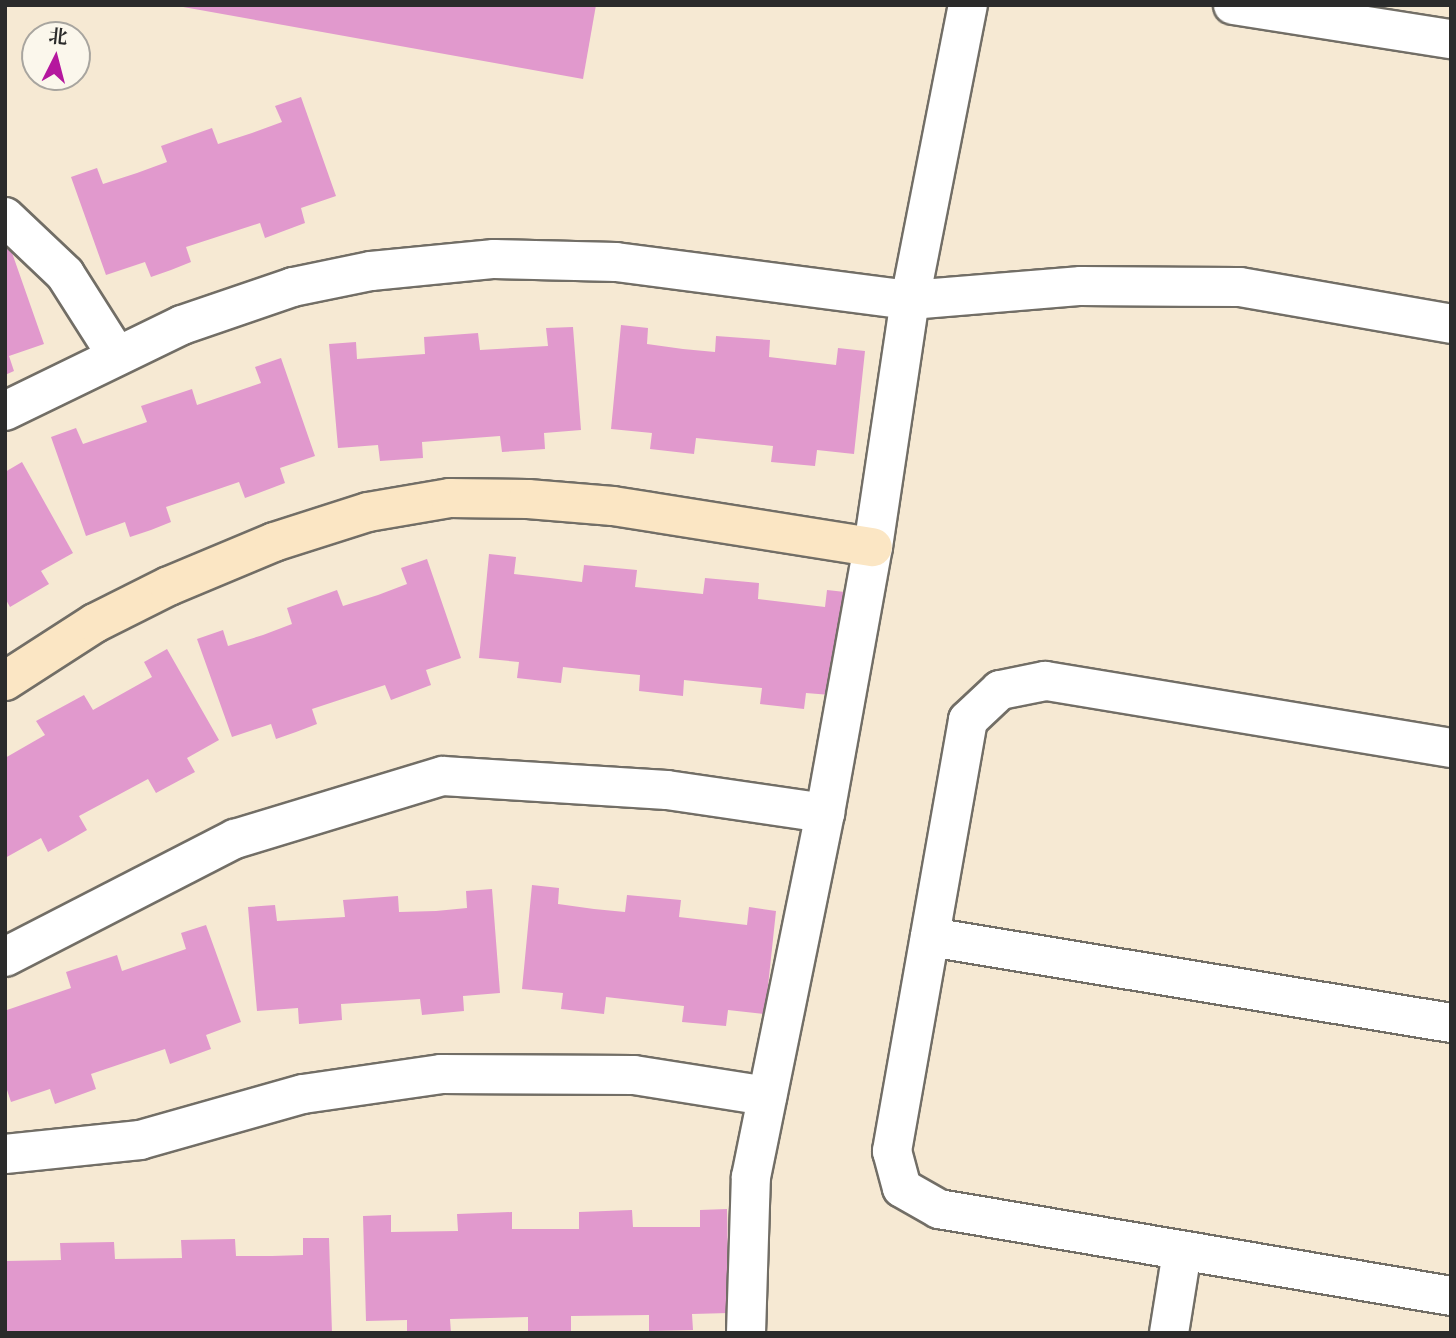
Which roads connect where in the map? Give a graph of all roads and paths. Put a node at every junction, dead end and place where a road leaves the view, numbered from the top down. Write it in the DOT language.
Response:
graph roads {
  1 [pos="968,5"];
  2 [pos="1233,5"];
  3 [pos="1451,39"];
  4 [pos="5,217"];
  5 [pos="910,300"];
  6 [pos="1451,324"];
  7 [pos="117,356"];
  8 [pos="5,411"];
  9 [pos="873,547"];
  10 [pos="5,681"];
  11 [pos="1451,748"];
  12 [pos="825,813"];
  13 [pos="930,937"];
  14 [pos="5,957"];
  15 [pos="1451,1023"];
  16 [pos="767,1096"];
  17 [pos="5,1154"];
  18 [pos="1182,1252"];
  19 [pos="1451,1296"];
  20 [pos="746,1333"];
  21 [pos="1169,1333"];
  1 -- 5 [label="street"];
  2 -- 3 [label="street"];
  4 -- 7 [label="street"];
  5 -- 6 [label="street"];
  5 -- 7 [label="street"];
  5 -- 9 [label="street"];
  7 -- 8 [label="street"];
  9 -- 10 [label="street"];
  9 -- 12 [label="street"];
  11 -- 13 [label="street"];
  12 -- 14 [label="street"];
  12 -- 16 [label="street"];
  13 -- 15 [label="street"];
  13 -- 18 [label="street"];
  16 -- 17 [label="street"];
  16 -- 20 [label="street"];
  18 -- 19 [label="street"];
  18 -- 21 [label="street"];
}
